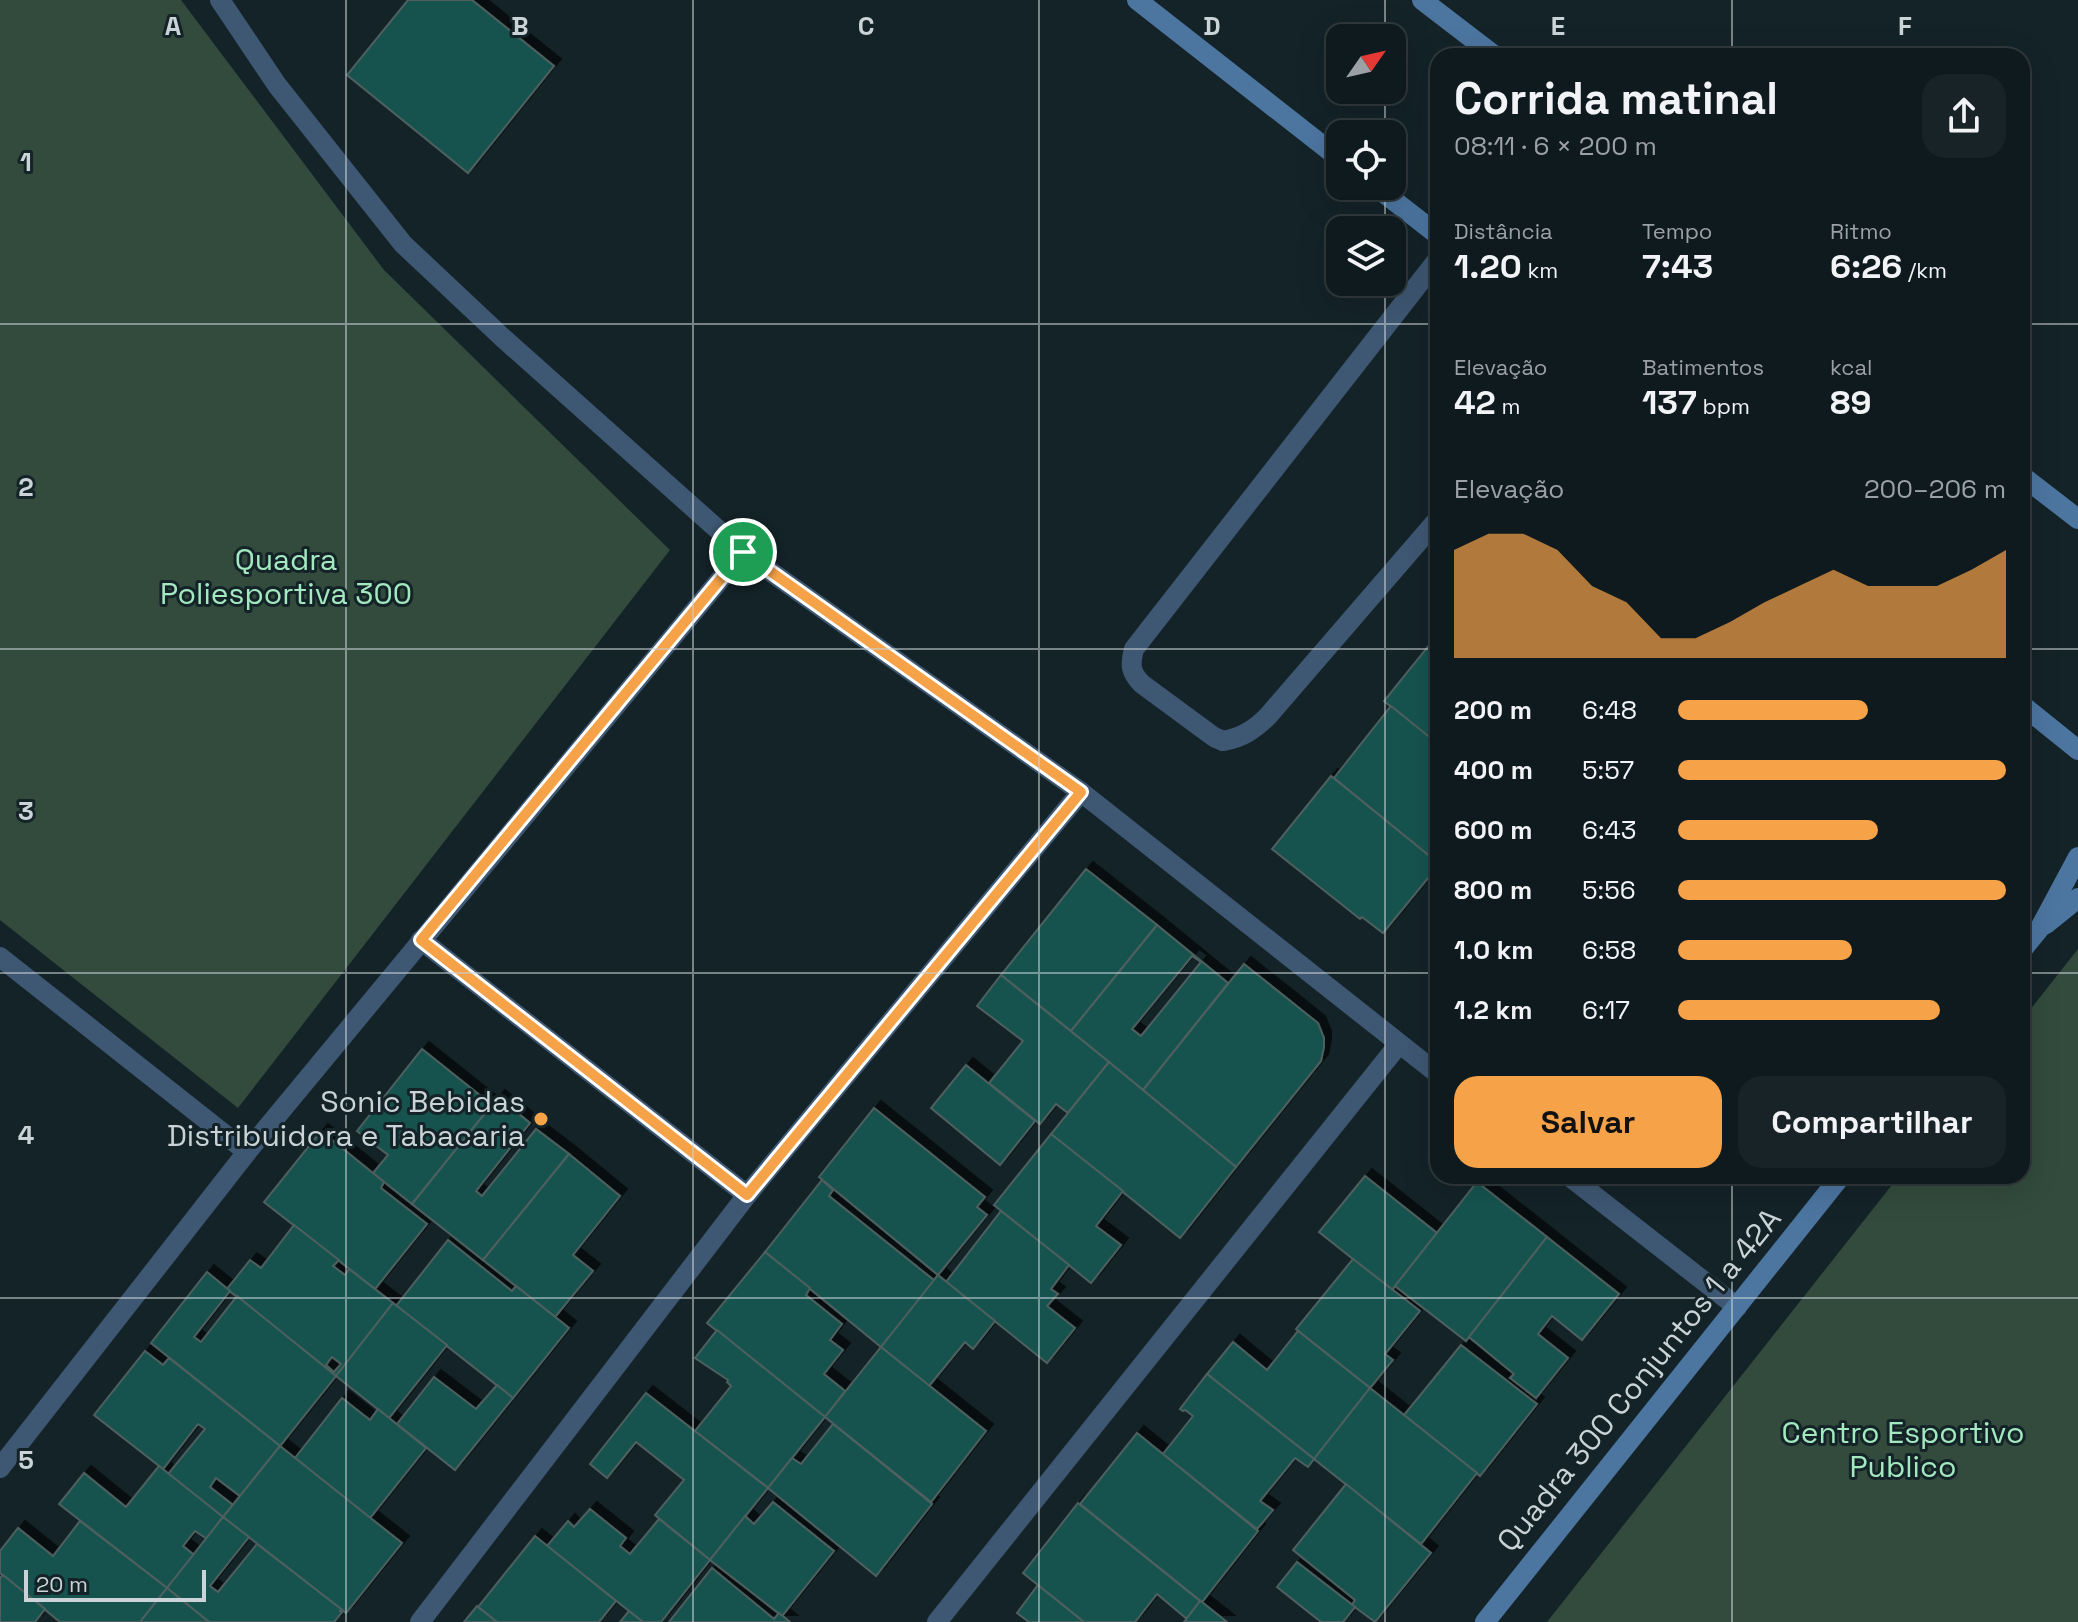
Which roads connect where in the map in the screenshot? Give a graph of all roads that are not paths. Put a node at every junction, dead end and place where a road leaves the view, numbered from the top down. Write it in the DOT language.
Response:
graph roads {
  1 [pos="220,0"];
  2 [pos="1137,0"];
  3 [pos="1422,0"];
  4 [pos="1485,48"];
  5 [pos="1326,148"];
  6 [pos="1393,200"];
  7 [pos="1430,229"];
  8 [pos="1430,269"];
  9 [pos="2030,482"];
  10 [pos="2078,519"];
  11 [pos="1430,528"];
  12 [pos="743,552"];
  13 [pos="2030,711"];
  14 [pos="2078,750"];
  15 [pos="1081,792"];
  16 [pos="2078,857"];
  17 [pos="2078,898"];
  18 [pos="2040,928"];
  19 [pos="421,940"];
  20 [pos="2030,940"];
  21 [pos="0,957"];
  22 [pos="1399,1044"];
  23 [pos="1430,1068"];
  24 [pos="247,1152"];
  25 [pos="1579,1184"];
  26 [pos="1835,1184"];
  27 [pos="747,1195"];
  28 [pos="1737,1307"];
  29 [pos="0,1468"];
  30 [pos="420,1622"];
  31 [pos="937,1622"];
  32 [pos="1485,1622"];
  1 -- 12 [label="street"];
  2 -- 5 [label="street"];
  3 -- 4 [label="street"];
  6 -- 7 [label="street"];
  8 -- 11 [label="street"];
  9 -- 10 [label="street"];
  12 -- 15 [label="street"];
  12 -- 19 [label="street"];
  13 -- 14 [label="street"];
  15 -- 22 [label="street"];
  15 -- 27 [label="street"];
  16 -- 18 [label="street"];
  17 -- 18 [label="street"];
  18 -- 20 [label="street"];
  19 -- 24 [label="street"];
  19 -- 27 [label="street"];
  21 -- 24 [label="street"];
  22 -- 23 [label="street"];
  22 -- 31 [label="street"];
  24 -- 29 [label="street"];
  25 -- 28 [label="street"];
  26 -- 28 [label="street, Quadra 300 Conjuntos 1 a 42A"];
  27 -- 30 [label="street"];
  28 -- 32 [label="street, Quadra 300 Conjuntos 1 a 42A"];
}
